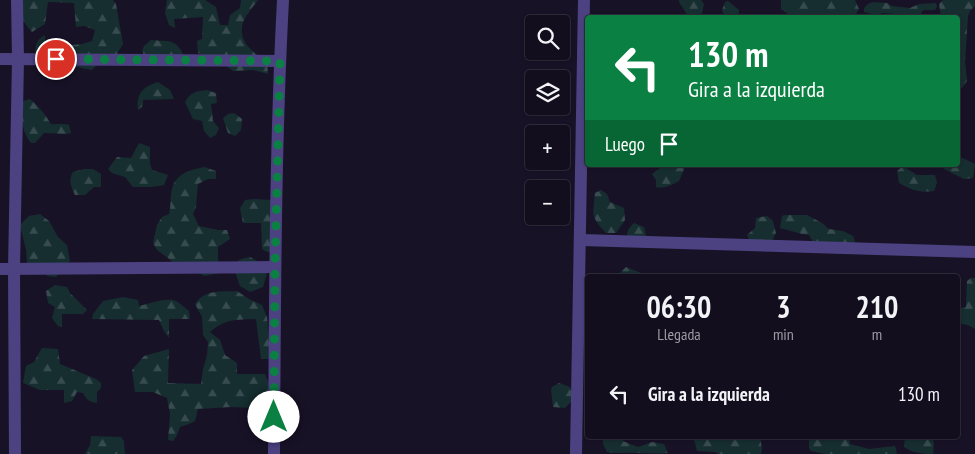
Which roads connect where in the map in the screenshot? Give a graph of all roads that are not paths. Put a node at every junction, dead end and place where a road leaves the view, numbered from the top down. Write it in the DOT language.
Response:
graph roads {
  1 [pos="17,0"];
  2 [pos="283,0"];
  3 [pos="584,0"];
  4 [pos="0,59"];
  5 [pos="18,59"];
  6 [pos="280,61"];
  7 [pos="581,240"];
  8 [pos="975,252"];
  9 [pos="275,267"];
  10 [pos="14,268"];
  11 [pos="0,269"];
  12 [pos="15,454"];
  13 [pos="274,454"];
  14 [pos="576,454"];
  1 -- 5 [label="street"];
  2 -- 6 [label="street"];
  3 -- 7 [label="street"];
  4 -- 5 [label="street"];
  5 -- 6 [label="street"];
  5 -- 10 [label="street"];
  6 -- 9 [label="street"];
  7 -- 8 [label="street"];
  7 -- 14 [label="street"];
  9 -- 10 [label="street"];
  9 -- 13 [label="street"];
  10 -- 11 [label="street"];
  10 -- 12 [label="street"];
}
